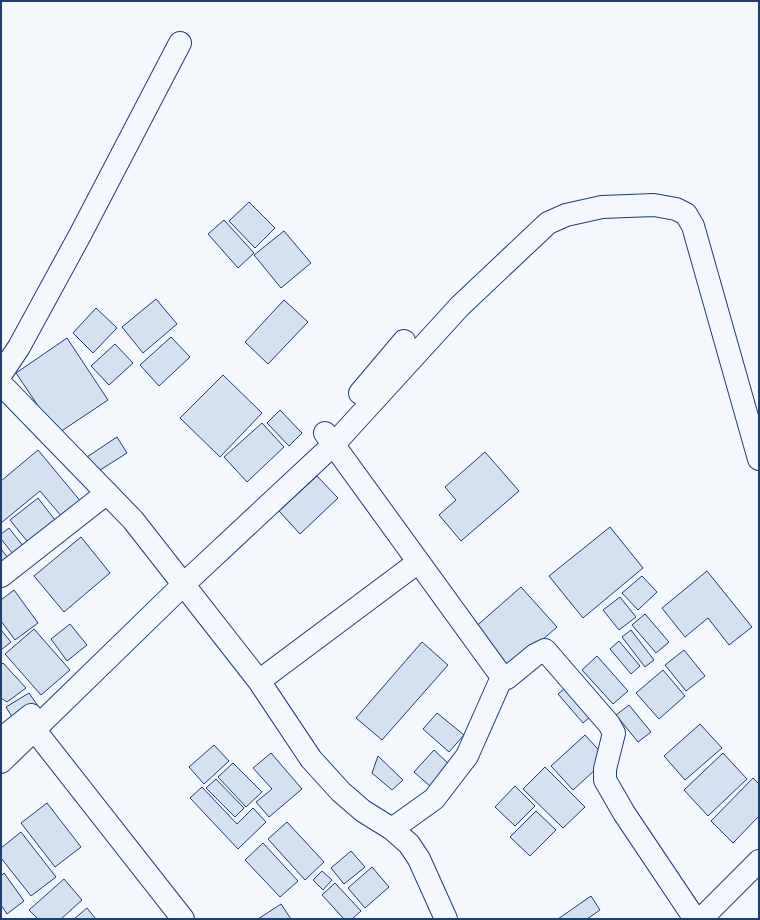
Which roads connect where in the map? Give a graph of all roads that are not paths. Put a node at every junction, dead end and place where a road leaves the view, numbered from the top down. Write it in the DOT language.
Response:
graph roads {
  1 [pos="180,43"];
  2 [pos="404,341"];
  3 [pos="1,374"];
  4 [pos="1,384"];
  5 [pos="329,439"];
  6 [pos="759,459"];
  7 [pos="107,493"];
  8 [pos="418,563"];
  9 [pos="1,576"];
  10 [pos="180,579"];
  11 [pos="502,677"];
  12 [pos="259,681"];
  13 [pos="30,725"];
  14 [pos="1,738"];
  15 [pos="1,762"];
  16 [pos="392,829"];
  17 [pos="759,861"];
  18 [pos="183,919"];
  19 [pos="446,919"];
  20 [pos="695,919"];
  21 [pos="701,919"];
  1 -- 3 [label="street"];
  2 -- 5 [label="street"];
  4 -- 7 [label="street"];
  5 -- 6 [label="street"];
  5 -- 8 [label="street"];
  5 -- 10 [label="street"];
  7 -- 9 [label="street"];
  7 -- 10 [label="street"];
  8 -- 11 [label="street"];
  8 -- 12 [label="street"];
  10 -- 12 [label="street"];
  10 -- 13 [label="street"];
  11 -- 16 [label="street"];
  11 -- 20 [label="street"];
  12 -- 16 [label="street"];
  13 -- 14 [label="street"];
  13 -- 15 [label="street"];
  13 -- 18 [label="street"];
  16 -- 19 [label="street"];
  17 -- 21 [label="street"];
}
